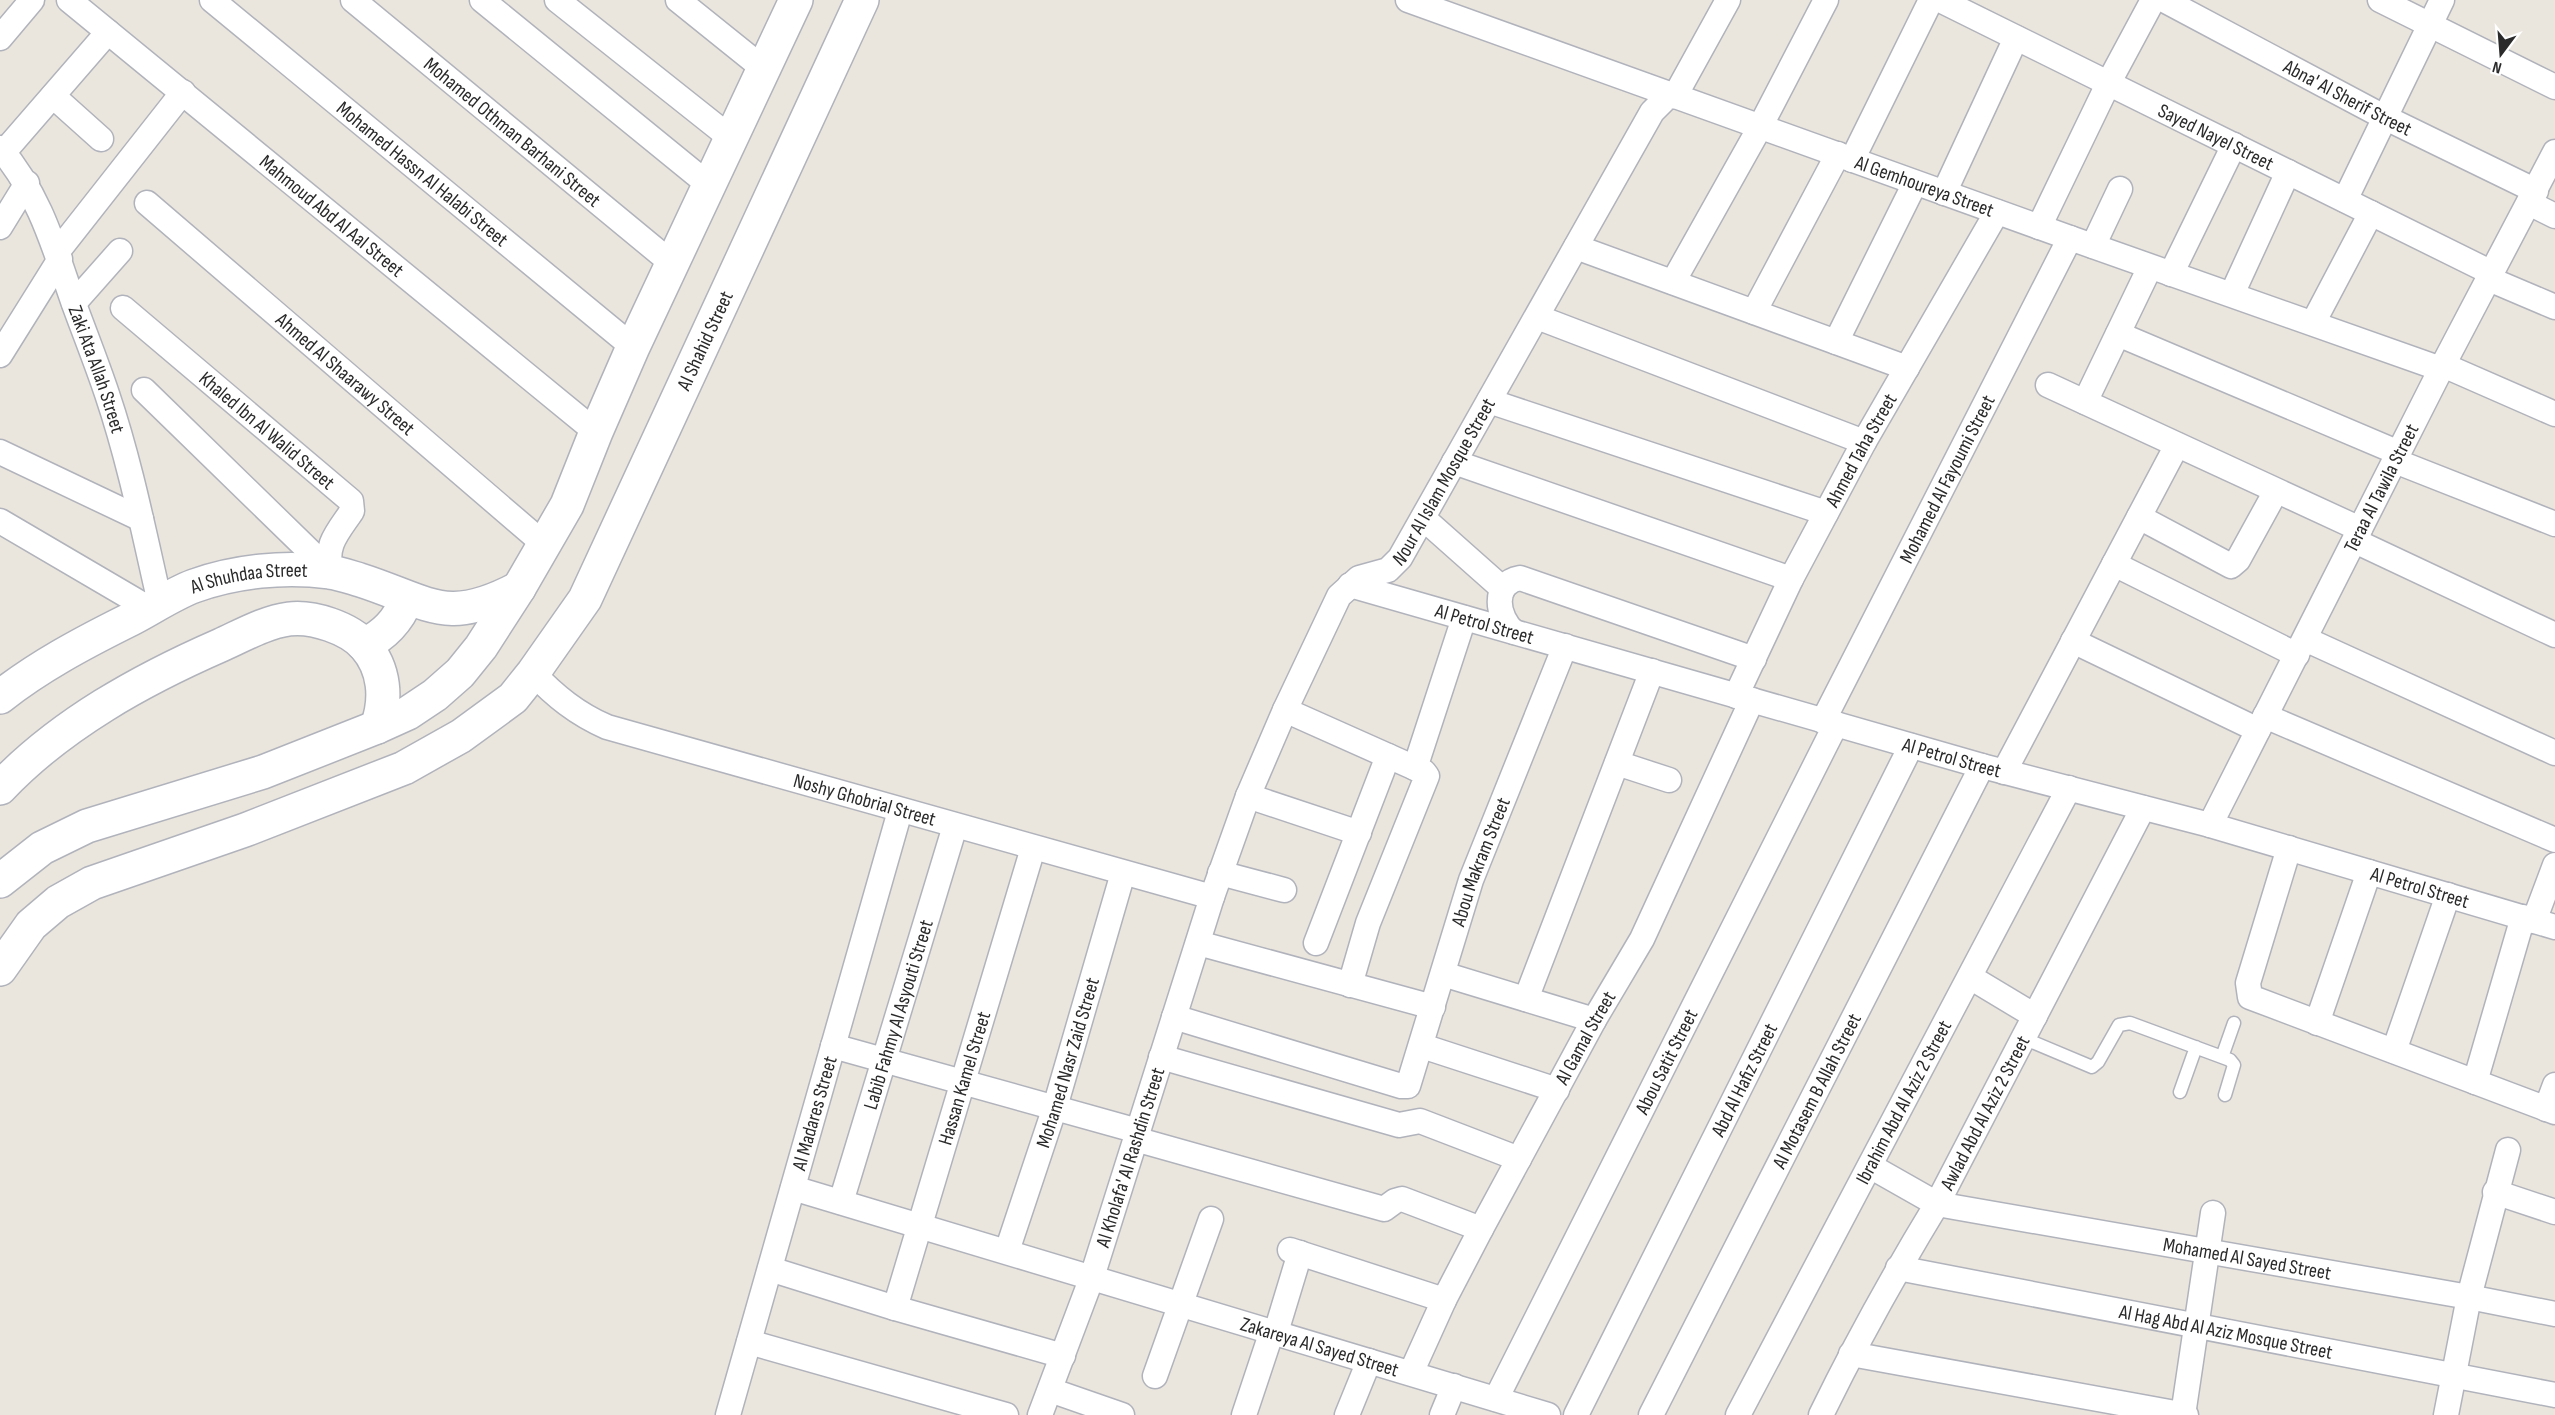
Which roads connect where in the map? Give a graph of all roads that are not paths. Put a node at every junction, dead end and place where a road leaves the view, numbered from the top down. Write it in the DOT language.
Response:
graph roads {
  1 [pos="32,0"];
  2 [pos="69,0"];
  3 [pos="212,0"];
  4 [pos="353,0"];
  5 [pos="482,0"];
  6 [pos="557,0"];
  7 [pos="678,0"];
  8 [pos="796,0"];
  9 [pos="862,0"];
  10 [pos="1408,0"];
  11 [pos="1826,0"];
  12 [pos="1931,0"];
  13 [pos="1940,0"];
  14 [pos="2153,0"];
  15 [pos="2164,0"];
  16 [pos="2380,0"];
  17 [pos="2442,0"];
  18 [pos="1723,2"];
  19 [pos="1464,9"];
  20 [pos="2430,24"];
  21 [pos="108,32"];
  22 [pos="0,38"];
  23 [pos="2016,38"];
  24 [pos="765,70"];
  25 [pos="2109,82"];
  26 [pos="2555,87"];
  27 [pos="183,92"];
  28 [pos="53,96"];
  29 [pos="1676,96"];
  30 [pos="2384,117"];
  31 [pos="1760,127"];
  32 [pos="732,139"];
  33 [pos="100,140"];
  34 [pos="2234,145"];
  35 [pos="2,150"];
  36 [pos="2555,152"];
  37 [pos="1845,157"];
  38 [pos="2288,172"];
  39 [pos="27,183"];
  40 [pos="1915,183"];
  41 [pos="709,185"];
  42 [pos="2120,189"];
  43 [pos="1944,193"];
  44 [pos="2533,197"];
  45 [pos="2344,200"];
  46 [pos="147,203"];
  47 [pos="1997,212"];
  48 [pos="2371,213"];
  49 [pos="2555,216"];
  50 [pos="0,227"];
  51 [pos="2039,227"];
  52 [pos="2070,238"];
  53 [pos="2093,246"];
  54 [pos="1576,247"];
  55 [pos="120,251"];
  56 [pos="59,255"];
  57 [pos="674,265"];
  58 [pos="2161,271"];
  59 [pos="2490,276"];
  60 [pos="1673,282"];
  61 [pos="2232,294"];
  62 [pos="74,303"];
  63 [pos="2555,307"];
  64 [pos="123,308"];
  65 [pos="1754,312"];
  66 [pos="1537,317"];
  67 [pos="2313,323"];
  68 [pos="2118,334"];
  69 [pos="1836,342"];
  70 [pos="633,347"];
  71 [pos="0,355"];
  72 [pos="2442,367"];
  73 [pos="1906,368"];
  74 [pos="2048,385"];
  75 [pos="144,390"];
  76 [pos="1489,400"];
  77 [pos="2085,402"];
  78 [pos="2555,414"];
  79 [pos="596,432"];
  80 [pos="1864,442"];
  81 [pos="2177,445"];
  82 [pos="0,452"];
  83 [pos="2397,457"];
  84 [pos="1454,462"];
  85 [pos="2276,491"];
  86 [pos="1826,513"];
  87 [pos="2139,517"];
  88 [pos="1423,518"];
  89 [pos="141,519"];
  90 [pos="0,521"];
  91 [pos="2555,524"];
  92 [pos="2358,535"];
  93 [pos="545,545"];
  94 [pos="2114,564"];
  95 [pos="331,572"];
  96 [pos="1791,579"];
  97 [pos="1350,585"];
  98 [pos="519,588"];
  99 [pos="1503,589"];
  100 [pos="407,599"];
  101 [pos="155,606"];
  102 [pos="1464,618"];
  103 [pos="1514,632"];
  104 [pos="2555,635"];
  105 [pos="2073,641"];
  106 [pos="364,645"];
  107 [pos="1565,646"];
  108 [pos="2301,647"];
  109 [pos="1754,659"];
  110 [pos="1652,672"];
  111 [pos="533,673"];
  112 [pos="0,697"];
  113 [pos="1744,698"];
  114 [pos="1285,710"];
  115 [pos="1829,722"];
  116 [pos="2261,723"];
  117 [pos="377,727"];
  118 [pos="1911,746"];
  119 [pos="2555,753"];
  120 [pos="1388,756"];
  121 [pos="1617,763"];
  122 [pos="1993,769"];
  123 [pos="1419,770"];
  124 [pos="1669,780"];
  125 [pos="0,788"];
  126 [pos="2069,788"];
  127 [pos="201,792"];
  128 [pos="1248,796"];
  129 [pos="2143,807"];
  130 [pos="900,811"];
  131 [pos="2210,825"];
  132 [pos="955,826"];
  133 [pos="1359,833"];
  134 [pos="218,839"];
  135 [pos="2555,840"];
  136 [pos="1033,848"];
  137 [pos="2289,848"];
  138 [pos="2555,865"];
  139 [pos="2369,872"];
  140 [pos="1123,873"];
  141 [pos="1221,873"];
  142 [pos="0,881"];
  143 [pos="1284,890"];
  144 [pos="2448,895"];
  145 [pos="1212,897"];
  146 [pos="2537,922"];
  147 [pos="1316,942"];
  148 [pos="1198,943"];
  149 [pos="0,969"];
  150 [pos="1443,974"];
  151 [pos="1970,977"];
  152 [pos="1350,985"];
  153 [pos="1526,999"];
  154 [pos="1433,1007"];
  155 [pos="2035,1016"];
  156 [pos="1174,1017"];
  157 [pos="1594,1020"];
  158 [pos="2234,1023"];
  159 [pos="2317,1023"];
  160 [pos="2024,1038"];
  161 [pos="833,1046"];
  162 [pos="1422,1046"];
  163 [pos="2196,1047"];
  164 [pos="2394,1051"];
  165 [pos="2222,1056"];
  166 [pos="1161,1057"];
  167 [pos="884,1061"];
  168 [pos="2475,1082"];
  169 [pos="962,1083"];
  170 [pos="2555,1085"];
  171 [pos="1557,1090"];
  172 [pos="2180,1092"];
  173 [pos="2224,1095"];
  174 [pos="1055,1107"];
  175 [pos="2551,1110"];
  176 [pos="1137,1135"];
  177 [pos="2508,1150"];
  178 [pos="1519,1159"];
  179 [pos="1870,1166"];
  180 [pos="793,1188"];
  181 [pos="2495,1192"];
  182 [pos="841,1202"];
  183 [pos="1937,1204"];
  184 [pos="2555,1212"];
  185 [pos="2213,1213"];
  186 [pos="1211,1219"];
  187 [pos="919,1224"];
  188 [pos="1481,1229"];
  189 [pos="1007,1251"];
  190 [pos="2207,1251"];
  191 [pos="1898,1268"];
  192 [pos="770,1269"];
  193 [pos="1092,1277"];
  194 [pos="2469,1297"];
  195 [pos="1444,1300"];
  196 [pos="1181,1304"];
  197 [pos="895,1308"];
  198 [pos="2555,1314"];
  199 [pos="2196,1325"];
  200 [pos="1274,1332"];
  201 [pos="749,1342"];
  202 [pos="1851,1354"];
  203 [pos="1063,1356"];
  204 [pos="1369,1361"];
  205 [pos="1411,1373"];
  206 [pos="2452,1375"];
  207 [pos="1155,1376"];
  208 [pos="1454,1386"];
  209 [pos="1050,1390"];
  210 [pos="2555,1395"];
  211 [pos="1496,1399"];
  212 [pos="1536,1413"];
  213 [pos="728,1415"];
  214 [pos="1006,1415"];
  215 [pos="1040,1415"];
  216 [pos="1122,1415"];
  217 [pos="1244,1415"];
  218 [pos="1347,1415"];
  219 [pos="1442,1415"];
  220 [pos="1576,1415"];
  221 [pos="1651,1415"];
  222 [pos="1738,1415"];
  223 [pos="1821,1415"];
  224 [pos="2184,1415"];
  225 [pos="2446,1415"];
  1 -- 22 [label="street"];
  2 -- 21 [label="street, Mahmoud Abd Al Aal Street"];
  3 -- 70 [label="street, Mohamed Hassn Al Halabi Street"];
  4 -- 57 [label="street, Mohamed Othman Barhani Street"];
  5 -- 41 [label="street"];
  6 -- 32 [label="street"];
  7 -- 24 [label="street"];
  8 -- 24 [label="street"];
  9 -- 111 [label="street, Al Shahid Street"];
  10 -- 19 [label="street, Al Gemhoureya Street"];
  11 -- 31 [label="street"];
  12 -- 37 [label="street"];
  13 -- 23 [label="street, Sayed Nayel Street"];
  14 -- 25 [label="street"];
  15 -- 30 [label="street, Abna' Al Sherif Street"];
  16 -- 20 [label="street"];
  17 -- 20 [label="street"];
  18 -- 29 [label="street"];
  19 -- 29 [label="street, Al Gemhoureya Street"];
  20 -- 26 [label="street"];
  20 -- 30 [label="street"];
  21 -- 27 [label="street, Mahmoud Abd Al Aal Street"];
  21 -- 28 [label="street"];
  23 -- 25 [label="street, Sayed Nayel Street"];
  23 -- 43 [label="street"];
  24 -- 32 [label="street"];
  25 -- 34 [label="street, Sayed Nayel Street"];
  25 -- 51 [label="street"];
  27 -- 56 [label="street"];
  27 -- 79 [label="street, Mahmoud Abd Al Aal Street"];
  28 -- 33 [label="street"];
  28 -- 35 [label="street"];
  29 -- 31 [label="street, Al Gemhoureya Street"];
  29 -- 54 [label="street, Nour Al Islam Mosque Street"];
  30 -- 44 [label="street, Abna' Al Sherif Street"];
  30 -- 45 [label="street"];
  31 -- 37 [label="street, Al Gemhoureya Street"];
  31 -- 60 [label="street"];
  32 -- 41 [label="street"];
  34 -- 38 [label="street, Sayed Nayel Street"];
  34 -- 58 [label="street"];
  35 -- 39 [label="street, Zaki Ata Allah Street"];
  36 -- 44 [label="street, Teraa Al Tawila Street"];
  37 -- 40 [label="street, Al Gemhoureya Street"];
  37 -- 65 [label="street"];
  38 -- 45 [label="street, Sayed Nayel Street"];
  38 -- 61 [label="street"];
  39 -- 50 [label="street"];
  39 -- 56 [label="street, Zaki Ata Allah Street"];
  40 -- 43 [label="street, Al Gemhoureya Street"];
  40 -- 69 [label="street"];
  41 -- 57 [label="street"];
  42 -- 53 [label="street"];
  43 -- 47 [label="street, Al Gemhoureya Street"];
  44 -- 49 [label="street, Abna' Al Sherif Street"];
  44 -- 59 [label="street, Teraa Al Tawila Street"];
  45 -- 48 [label="street, Sayed Nayel Street"];
  46 -- 93 [label="street, Ahmed Al Shaarawy Street"];
  47 -- 51 [label="street, Al Gemhoureya Street"];
  47 -- 73 [label="street, Ahmed Taha Street"];
  48 -- 59 [label="street, Sayed Nayel Street"];
  48 -- 67 [label="street"];
  51 -- 52 [label="street, Al Gemhoureya Street"];
  52 -- 53 [label="street, Al Gemhoureya Street"];
  52 -- 115 [label="street, Mohamed Al Fayoumi Street"];
  53 -- 58 [label="street, Al Gemhoureya Street"];
  54 -- 60 [label="street"];
  54 -- 66 [label="street, Nour Al Islam Mosque Street"];
  55 -- 62 [label="street"];
  56 -- 62 [label="street, Zaki Ata Allah Street"];
  56 -- 71 [label="street"];
  57 -- 70 [label="street"];
  58 -- 61 [label="street, Al Gemhoureya Street"];
  58 -- 68 [label="street"];
  59 -- 63 [label="street, Sayed Nayel Street"];
  59 -- 72 [label="street, Teraa Al Tawila Street"];
  60 -- 65 [label="street"];
  61 -- 67 [label="street, Al Gemhoureya Street"];
  62 -- 89 [label="street, Zaki Ata Allah Street"];
  64 -- 95 [label="street, Khaled Ibn Al Walid Street"];
  65 -- 69 [label="street"];
  66 -- 76 [label="street, Nour Al Islam Mosque Street"];
  66 -- 80 [label="street"];
  67 -- 72 [label="street, Al Gemhoureya Street"];
  68 -- 77 [label="street"];
  68 -- 83 [label="street"];
  69 -- 73 [label="street"];
  70 -- 79 [label="street"];
  72 -- 78 [label="street, Al Gemhoureya Street"];
  72 -- 83 [label="street, Teraa Al Tawila Street"];
  73 -- 80 [label="street, Ahmed Taha Street"];
  74 -- 77 [label="street"];
  75 -- 95 [label="street"];
  76 -- 84 [label="street, Nour Al Islam Mosque Street"];
  76 -- 86 [label="street"];
  77 -- 81 [label="street"];
  79 -- 93 [label="street"];
  80 -- 86 [label="street, Ahmed Taha Street"];
  81 -- 85 [label="street"];
  81 -- 87 [label="street, Al Motasem B Allah Street"];
  82 -- 89 [label="street"];
  83 -- 91 [label="street"];
  83 -- 92 [label="street, Teraa Al Tawila Street"];
  84 -- 88 [label="street, Nour Al Islam Mosque Street"];
  84 -- 96 [label="street"];
  85 -- 87 [label="street"];
  85 -- 92 [label="street"];
  86 -- 96 [label="street, Ahmed Taha Street"];
  87 -- 94 [label="street, Al Motasem B Allah Street"];
  88 -- 97 [label="street, Nour Al Islam Mosque Street"];
  88 -- 99 [label="street"];
  89 -- 101 [label="street, Zaki Ata Allah Street"];
  90 -- 101 [label="street"];
  92 -- 104 [label="street"];
  92 -- 108 [label="street, Teraa Al Tawila Street"];
  93 -- 98 [label="street"];
  94 -- 105 [label="street, Al Motasem B Allah Street"];
  94 -- 108 [label="street"];
  95 -- 100 [label="street, Al Shuhdaa Street"];
  95 -- 101 [label="street, Al Shuhdaa Street"];
  96 -- 109 [label="street, Ahmed Taha Street"];
  97 -- 102 [label="street, Al Petrol Street"];
  97 -- 114 [label="street"];
  98 -- 100 [label="street, Al Shuhdaa Street"];
  98 -- 117 [label="street"];
  99 -- 103 [label="street"];
  99 -- 109 [label="street"];
  100 -- 106 [label="street"];
  101 -- 112 [label="street, Al Shuhdaa Street"];
  102 -- 103 [label="street, Al Petrol Street"];
  102 -- 123 [label="street"];
  103 -- 107 [label="street, Al Petrol Street"];
  105 -- 116 [label="street"];
  105 -- 122 [label="street, Al Motasem B Allah Street"];
  106 -- 117 [label="street"];
  106 -- 125 [label="street"];
  107 -- 110 [label="street, Al Petrol Street"];
  107 -- 150 [label="street, Abou Makram Street"];
  108 -- 116 [label="street, Teraa Al Tawila Street"];
  108 -- 119 [label="street"];
  109 -- 113 [label="street, Ahmed Taha Street"];
  110 -- 113 [label="street, Al Petrol Street"];
  110 -- 121 [label="street"];
  111 -- 130 [label="street, Noshy Ghobrial Street"];
  111 -- 134 [label="street, Al Shahid Street"];
  113 -- 115 [label="street, Al Petrol Street"];
  113 -- 157 [label="street, Al Gamal Street"];
  114 -- 120 [label="street"];
  114 -- 128 [label="street"];
  115 -- 118 [label="street, Al Petrol Street"];
  115 -- 211 [label="street, Abou Satit Street"];
  116 -- 131 [label="street, Teraa Al Tawila Street"];
  116 -- 135 [label="street"];
  117 -- 127 [label="street"];
  118 -- 122 [label="street, Al Petrol Street"];
  118 -- 220 [label="street, Abd Al Hafiz Street"];
  120 -- 123 [label="street"];
  120 -- 133 [label="street"];
  121 -- 124 [label="street"];
  121 -- 153 [label="street"];
  122 -- 126 [label="street, Al Petrol Street"];
  122 -- 221 [label="street, Al Motasem B Allah Street"];
  123 -- 152 [label="street"];
  126 -- 129 [label="street, Al Petrol Street"];
  126 -- 151 [label="street, Ibrahim Abd Al Aziz 2 Street"];
  127 -- 134 [label="street"];
  127 -- 142 [label="street"];
  128 -- 133 [label="street"];
  128 -- 141 [label="street"];
  129 -- 131 [label="street, Al Petrol Street"];
  129 -- 155 [label="street, Awlad Abd Al Aziz 2 Street"];
  130 -- 132 [label="street, Noshy Ghobrial Street"];
  130 -- 161 [label="street, Al Madares Street"];
  131 -- 137 [label="street, Al Petrol Street"];
  132 -- 136 [label="street, Noshy Ghobrial Street"];
  132 -- 167 [label="street, Labib Fahmy Al Asyouti Street"];
  133 -- 147 [label="street"];
  134 -- 149 [label="street, Al Shahid Street"];
  136 -- 140 [label="street, Noshy Ghobrial Street"];
  136 -- 169 [label="street, Hassan Kamel Street"];
  137 -- 139 [label="street, Al Petrol Street"];
  137 -- 159 [label="street"];
  138 -- 146 [label="street"];
  139 -- 144 [label="street, Al Petrol Street"];
  139 -- 159 [label="street"];
  140 -- 145 [label="street, Noshy Ghobrial Street"];
  140 -- 174 [label="street, Mohamed Nasr Zaid Street"];
  141 -- 143 [label="street"];
  141 -- 145 [label="street"];
  144 -- 146 [label="street, Al Petrol Street"];
  144 -- 164 [label="street"];
  145 -- 148 [label="street, Al Kholafa' Al Rashdin Street"];
  146 -- 168 [label="street"];
  148 -- 152 [label="street"];
  148 -- 156 [label="street, Al Kholafa' Al Rashdin Street"];
  150 -- 153 [label="street"];
  150 -- 154 [label="street, Abou Makram Street"];
  151 -- 155 [label="street"];
  151 -- 179 [label="street, Ibrahim Abd Al Aziz 2 Street"];
  152 -- 154 [label="street"];
  153 -- 157 [label="street"];
  154 -- 162 [label="street, Abou Makram Street"];
  155 -- 160 [label="street, Awlad Abd Al Aziz 2 Street"];
  156 -- 162 [label="street, Abou Makram Street"];
  156 -- 166 [label="street, Al Kholafa' Al Rashdin Street"];
  157 -- 171 [label="street, Al Gamal Street"];
  158 -- 165 [label="lane"];
  159 -- 164 [label="street"];
  160 -- 163 [label="lane"];
  160 -- 183 [label="street, Awlad Abd Al Aziz 2 Street"];
  161 -- 167 [label="street"];
  161 -- 180 [label="street, Al Madares Street"];
  162 -- 171 [label="street"];
  163 -- 165 [label="lane"];
  163 -- 172 [label="lane"];
  164 -- 168 [label="street"];
  165 -- 173 [label="lane"];
  166 -- 176 [label="street, Al Kholafa' Al Rashdin Street"];
  166 -- 178 [label="street"];
  167 -- 169 [label="street"];
  167 -- 182 [label="street, Labib Fahmy Al Asyouti Street"];
  168 -- 175 [label="street"];
  169 -- 174 [label="street"];
  169 -- 187 [label="street, Hassan Kamel Street"];
  170 -- 175 [label="street"];
  171 -- 178 [label="street, Al Gamal Street"];
  174 -- 176 [label="street"];
  174 -- 189 [label="street, Mohamed Nasr Zaid Street"];
  176 -- 188 [label="street"];
  176 -- 193 [label="street, Al Kholafa' Al Rashdin Street"];
  177 -- 181 [label="street"];
  178 -- 188 [label="street, Al Gamal Street"];
  179 -- 183 [label="street, Mohamed Al Sayed Street"];
  179 -- 222 [label="street, Ibrahim Abd Al Aziz 2 Street"];
  180 -- 182 [label="street, Zakareya Al Sayed Street"];
  180 -- 192 [label="street, Al Madares Street"];
  181 -- 184 [label="street"];
  181 -- 194 [label="street"];
  182 -- 187 [label="street, Zakareya Al Sayed Street"];
  183 -- 190 [label="street, Mohamed Al Sayed Street"];
  183 -- 191 [label="street, Awlad Abd Al Aziz 2 Street"];
  185 -- 190 [label="street"];
  186 -- 196 [label="street"];
  187 -- 189 [label="street, Zakareya Al Sayed Street"];
  187 -- 197 [label="street, Hassan Kamel Street"];
  188 -- 195 [label="street, Al Gamal Street"];
  189 -- 193 [label="street, Zakareya Al Sayed Street"];
  190 -- 194 [label="street, Mohamed Al Sayed Street"];
  190 -- 199 [label="street"];
  191 -- 199 [label="street, Al Hag Abd Al Aziz Mosque Street"];
  191 -- 202 [label="street, Awlad Abd Al Aziz 2 Street"];
  192 -- 197 [label="street"];
  192 -- 201 [label="street, Al Madares Street"];
  193 -- 196 [label="street, Zakareya Al Sayed Street"];
  193 -- 203 [label="street, Al Kholafa' Al Rashdin Street"];
  194 -- 198 [label="street, Mohamed Al Sayed Street"];
  194 -- 206 [label="street"];
  195 -- 200 [label="street"];
  195 -- 205 [label="street, Al Gamal Street"];
  196 -- 200 [label="street, Zakareya Al Sayed Street"];
  196 -- 207 [label="street"];
  197 -- 203 [label="street"];
  199 -- 206 [label="street, Al Hag Abd Al Aziz Mosque Street"];
  199 -- 224 [label="street"];
  200 -- 204 [label="street, Zakareya Al Sayed Street"];
  200 -- 217 [label="street"];
  201 -- 213 [label="street, Al Madares Street"];
  201 -- 214 [label="street"];
  202 -- 223 [label="street, Awlad Abd Al Aziz 2 Street"];
  202 -- 224 [label="street"];
  203 -- 209 [label="street, Al Kholafa' Al Rashdin Street"];
  204 -- 205 [label="street, Zakareya Al Sayed Street"];
  204 -- 218 [label="street"];
  205 -- 208 [label="street, Zakareya Al Sayed Street"];
  206 -- 210 [label="street, Al Hag Abd Al Aziz Mosque Street"];
  206 -- 225 [label="street"];
  208 -- 211 [label="street, Zakareya Al Sayed Street"];
  208 -- 219 [label="street"];
  209 -- 215 [label="street, Al Kholafa' Al Rashdin Street"];
  209 -- 216 [label="street"];
  211 -- 212 [label="street, Zakareya Al Sayed Street"];
}
